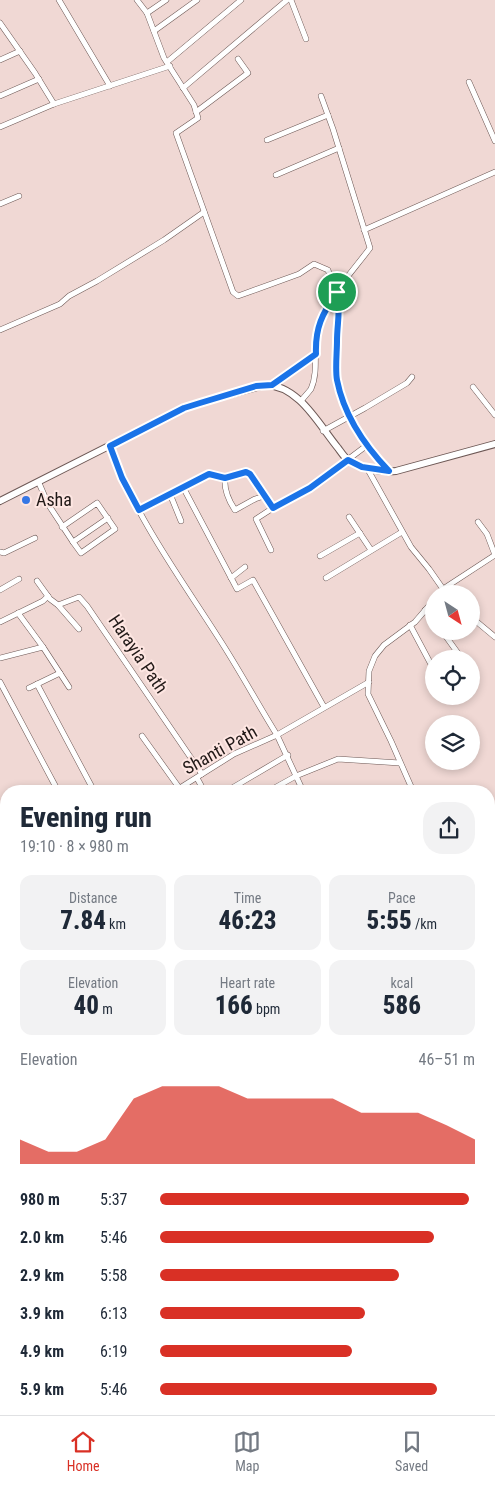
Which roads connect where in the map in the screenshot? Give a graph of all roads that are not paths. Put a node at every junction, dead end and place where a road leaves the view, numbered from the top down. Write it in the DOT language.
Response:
graph roads {
  1 [pos="59,0"];
  2 [pos="138,0"];
  3 [pos="166,0"];
  4 [pos="197,0"];
  5 [pos="241,0"];
  6 [pos="287,0"];
  7 [pos="291,0"];
  8 [pos="147,14"];
  9 [pos="0,23"];
  10 [pos="154,32"];
  11 [pos="306,38"];
  12 [pos="20,51"];
  13 [pos="238,59"];
  14 [pos="0,60"];
  15 [pos="169,64"];
  16 [pos="39,79"];
  17 [pos="469,82"];
  18 [pos="110,86"];
  19 [pos="183,88"];
  20 [pos="0,96"];
  21 [pos="321,96"];
  22 [pos="54,104"];
  23 [pos="196,112"];
  24 [pos="328,114"];
  25 [pos="0,127"];
  26 [pos="267,140"];
  27 [pos="495,141"];
  28 [pos="339,148"];
  29 [pos="495,172"];
  30 [pos="276,175"];
  31 [pos="19,196"];
  32 [pos="0,204"];
  33 [pos="204,212"];
  34 [pos="364,230"];
  35 [pos="337,292"];
  36 [pos="0,330"];
  37 [pos="316,354"];
  38 [pos="412,377"];
  39 [pos="272,385"];
  40 [pos="473,387"];
  41 [pos="301,401"];
  42 [pos="349,416"];
  43 [pos="495,416"];
  44 [pos="323,431"];
  45 [pos="495,444"];
  46 [pos="110,446"];
  47 [pos="366,446"];
  48 [pos="348,460"];
  49 [pos="367,468"];
  50 [pos="389,471"];
  51 [pos="225,478"];
  52 [pos="38,483"];
  53 [pos="182,487"];
  54 [pos="170,494"];
  55 [pos="264,496"];
  56 [pos="0,501"];
  57 [pos="273,508"];
  58 [pos="139,510"];
  59 [pos="349,517"];
  60 [pos="108,518"];
  61 [pos="181,521"];
  62 [pos="478,522"];
  63 [pos="62,527"];
  64 [pos="495,531"];
  65 [pos="402,532"];
  66 [pos="360,533"];
  67 [pos="488,536"];
  68 [pos="35,538"];
  69 [pos="73,542"];
  70 [pos="271,550"];
  71 [pos="371,550"];
  72 [pos="0,552"];
  73 [pos="495,555"];
  74 [pos="320,556"];
  75 [pos="245,566"];
  76 [pos="231,578"];
  77 [pos="326,578"];
  78 [pos="18,579"];
  79 [pos="36,581"];
  80 [pos="439,585"];
  81 [pos="452,585"];
  82 [pos="0,590"];
  83 [pos="48,596"];
  84 [pos="58,605"];
  85 [pos="425,610"];
  86 [pos="18,613"];
  87 [pos="0,622"];
  88 [pos="410,625"];
  89 [pos="480,625"];
  90 [pos="78,629"];
  91 [pos="495,638"];
  92 [pos="43,648"];
  93 [pos="425,653"];
  94 [pos="0,658"];
  95 [pos="60,673"];
  96 [pos="0,682"];
  97 [pos="369,682"];
  98 [pos="36,684"];
  99 [pos="69,687"];
  100 [pos="29,688"];
  101 [pos="324,707"];
  102 [pos="277,735"];
  103 [pos="142,736"];
  104 [pos="288,755"];
  105 [pos="400,763"];
  106 [pos="200,776"];
  107 [pos="296,776"];
  108 [pos="55,785"];
  109 [pos="91,785"];
  110 [pos="174,785"];
  111 [pos="185,785"];
  112 [pos="202,785"];
  113 [pos="238,785"];
  114 [pos="280,785"];
  115 [pos="300,785"];
  116 [pos="409,785"];
  1 -- 18 [label="street"];
  2 -- 8 [label="street"];
  3 -- 8 [label="street"];
  4 -- 10 [label="street"];
  5 -- 15 [label="street"];
  6 -- 19 [label="street"];
  7 -- 11 [label="street"];
  8 -- 10 [label="street"];
  9 -- 12 [label="street"];
  10 -- 15 [label="street"];
  12 -- 14 [label="street"];
  12 -- 16 [label="street"];
  13 -- 23 [label="street"];
  15 -- 18 [label="street"];
  15 -- 19 [label="street"];
  16 -- 20 [label="street"];
  16 -- 22 [label="street"];
  17 -- 27 [label="street"];
  18 -- 22 [label="street"];
  19 -- 23 [label="street"];
  21 -- 24 [label="street"];
  22 -- 25 [label="street"];
  23 -- 33 [label="street"];
  24 -- 26 [label="street"];
  24 -- 28 [label="street"];
  28 -- 30 [label="street"];
  28 -- 34 [label="street"];
  29 -- 34 [label="street"];
  31 -- 32 [label="street"];
  33 -- 35 [label="street"];
  33 -- 36 [label="street"];
  34 -- 35 [label="street"];
  35 -- 37 [label="street"];
  35 -- 42 [label="street"];
  37 -- 39 [label="street"];
  37 -- 41 [label="street"];
  38 -- 42 [label="street"];
  39 -- 41 [label="street"];
  39 -- 46 [label="street"];
  40 -- 43 [label="street"];
  41 -- 44 [label="street"];
  42 -- 44 [label="street"];
  42 -- 47 [label="street"];
  44 -- 48 [label="street"];
  45 -- 50 [label="street"];
  46 -- 52 [label="street"];
  46 -- 58 [label="street"];
  47 -- 48 [label="street"];
  47 -- 50 [label="street"];
  48 -- 49 [label="street"];
  48 -- 57 [label="street"];
  49 -- 50 [label="street"];
  49 -- 65 [label="street"];
  51 -- 53 [label="street"];
  51 -- 55 [label="street"];
  51 -- 55 [label="street"];
  52 -- 56 [label="street"];
  52 -- 63 [label="street"];
  53 -- 54 [label="street"];
  53 -- 76 [label="street"];
  54 -- 58 [label="street"];
  54 -- 61 [label="street"];
  55 -- 57 [label="street"];
  57 -- 70 [label="street"];
  58 -- 102 [label="street"];
  59 -- 66 [label="street"];
  60 -- 63 [label="street"];
  60 -- 69 [label="street"];
  60 -- 69 [label="street"];
  62 -- 67 [label="street"];
  63 -- 69 [label="street"];
  64 -- 67 [label="street"];
  65 -- 71 [label="street"];
  65 -- 80 [label="street"];
  66 -- 71 [label="street"];
  66 -- 74 [label="street"];
  67 -- 73 [label="street"];
  68 -- 72 [label="street"];
  71 -- 77 [label="street"];
  73 -- 81 [label="street"];
  75 -- 76 [label="street"];
  76 -- 101 [label="street"];
  78 -- 82 [label="street"];
  79 -- 83 [label="street"];
  83 -- 84 [label="street"];
  83 -- 86 [label="street"];
  84 -- 90 [label="street"];
  84 -- 106 [label="street, Harayia Path"];
  85 -- 88 [label="street"];
  86 -- 87 [label="street"];
  86 -- 92 [label="street"];
  88 -- 93 [label="street"];
  88 -- 97 [label="street"];
  89 -- 91 [label="street"];
  92 -- 94 [label="street"];
  92 -- 95 [label="street"];
  95 -- 98 [label="street"];
  95 -- 99 [label="street"];
  96 -- 108 [label="street"];
  97 -- 101 [label="street"];
  97 -- 105 [label="street"];
  98 -- 100 [label="street"];
  98 -- 109 [label="street"];
  101 -- 102 [label="street"];
  102 -- 104 [label="street, Shanti Path"];
  102 -- 106 [label="street, Shanti Path"];
  103 -- 110 [label="street"];
  104 -- 107 [label="street, Shanti Path"];
  104 -- 113 [label="street"];
  105 -- 107 [label="street"];
  105 -- 116 [label="street"];
  106 -- 111 [label="street, Shanti Path"];
  106 -- 112 [label="street"];
  107 -- 114 [label="street"];
  107 -- 115 [label="street, Shanti Path"];
}
